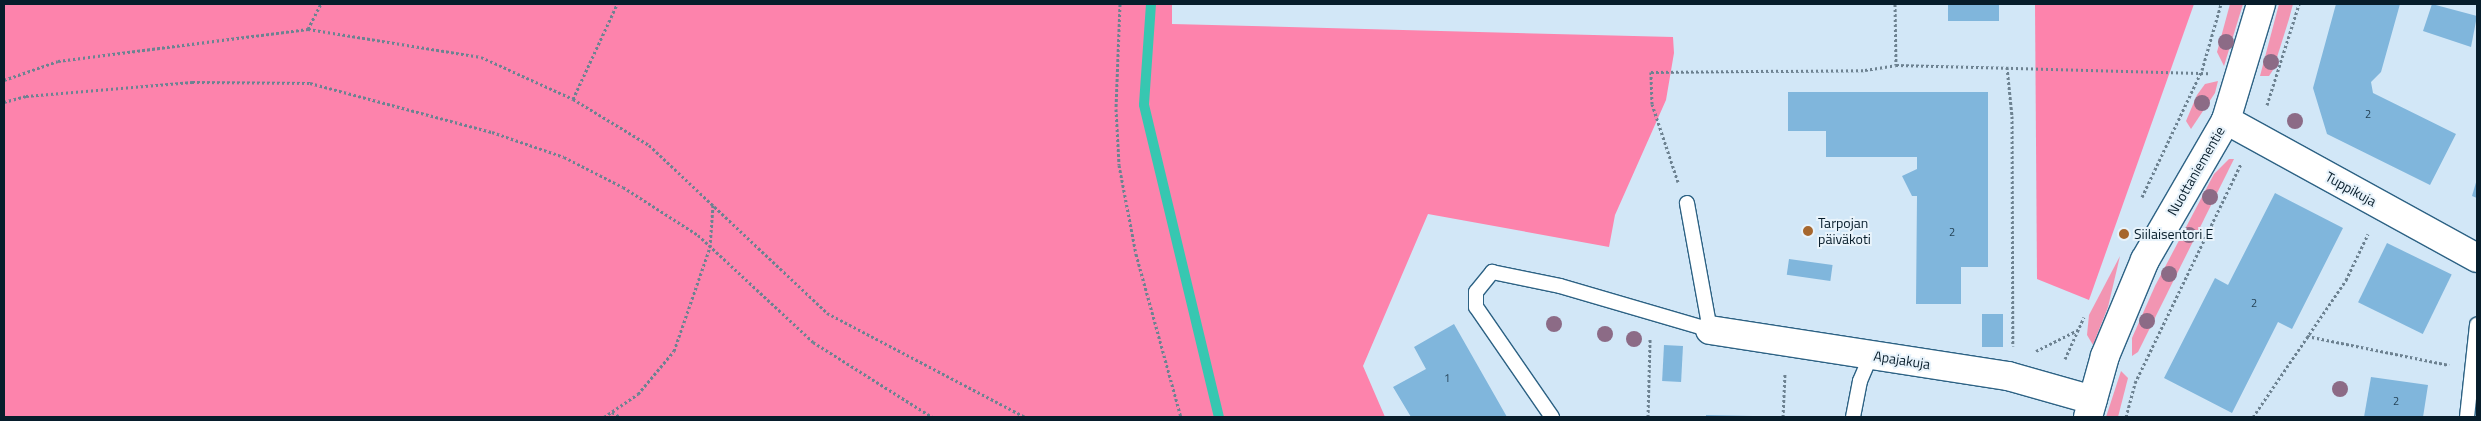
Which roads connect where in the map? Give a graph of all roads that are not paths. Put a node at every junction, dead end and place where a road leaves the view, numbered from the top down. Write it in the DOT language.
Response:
graph roads {
  1 [pos="2261,4"];
  2 [pos="2226,120"];
  3 [pos="1687,203"];
  4 [pos="2477,258"];
  5 [pos="2477,325"];
  6 [pos="1710,330"];
  7 [pos="1871,355"];
  8 [pos="2090,408"];
  9 [pos="1552,417"];
  10 [pos="1853,417"];
  11 [pos="2467,417"];
  1 -- 2 [label="street, Nuottaniementie"];
  2 -- 4 [label="street, Tuppikuja"];
  2 -- 8 [label="street, Nuottaniementie"];
  3 -- 6 [label="lane"];
  5 -- 11 [label="lane"];
  6 -- 7 [label="street, Apajakuja"];
  6 -- 9 [label="lane"];
  7 -- 8 [label="street, Apajakuja"];
  7 -- 10 [label="lane"];
}
